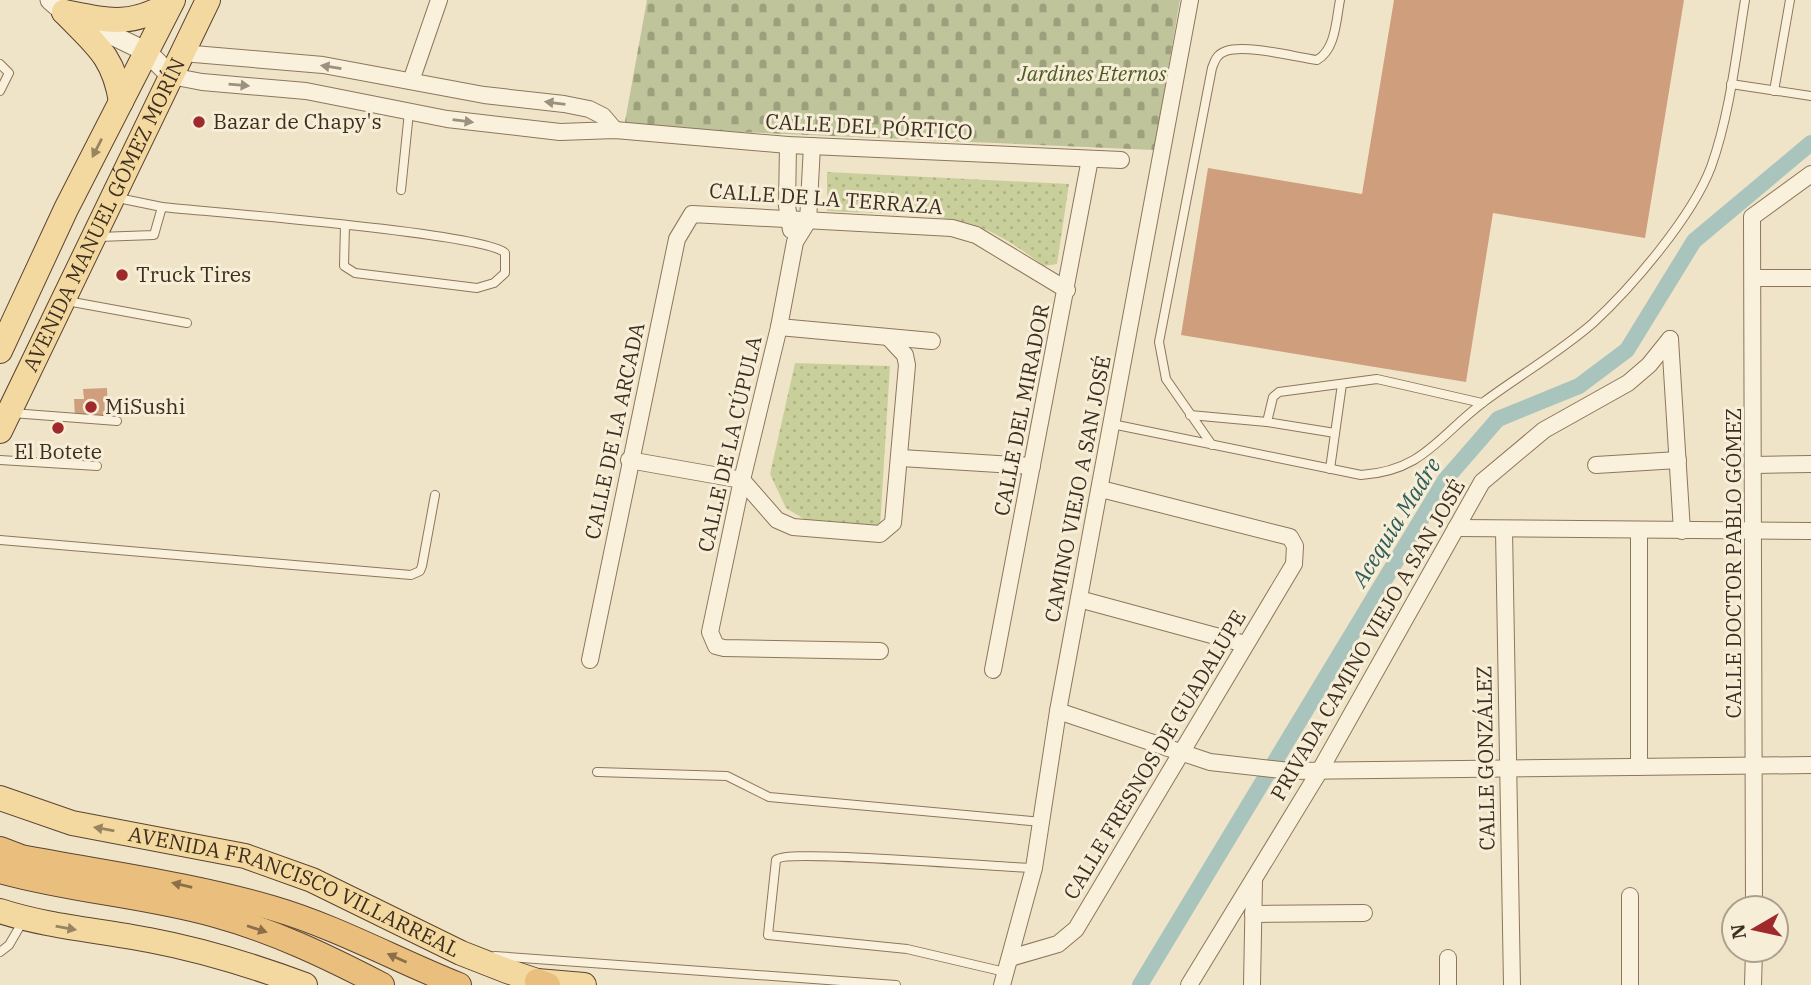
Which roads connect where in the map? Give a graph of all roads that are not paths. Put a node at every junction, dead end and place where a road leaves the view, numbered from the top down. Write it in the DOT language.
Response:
graph roads {
  1 [pos="208,0"];
  2 [pos="439,0"];
  3 [pos="1190,0"];
  4 [pos="1340,0"];
  5 [pos="1745,0"];
  6 [pos="1790,0"];
  7 [pos="172,1"];
  8 [pos="57,6"];
  9 [pos="147,52"];
  10 [pos="182,53"];
  11 [pos="0,64"];
  12 [pos="171,76"];
  13 [pos="411,81"];
  14 [pos="1731,84"];
  15 [pos="0,91"];
  16 [pos="1774,91"];
  17 [pos="1811,96"];
  18 [pos="121,102"];
  19 [pos="410,111"];
  20 [pos="615,130"];
  21 [pos="789,145"];
  22 [pos="812,146"];
  23 [pos="1090,159"];
  24 [pos="1121,160"];
  25 [pos="1811,174"];
  26 [pos="401,190"];
  27 [pos="112,197"];
  28 [pos="162,208"];
  29 [pos="692,214"];
  30 [pos="787,220"];
  31 [pos="808,221"];
  32 [pos="345,225"];
  33 [pos="95,237"];
  34 [pos="794,242"];
  35 [pos="1754,278"];
  36 [pos="1811,278"];
  37 [pos="1067,290"];
  38 [pos="64,301"];
  39 [pos="13,315"];
  40 [pos="187,323"];
  41 [pos="779,327"];
  42 [pos="49,332"];
  43 [pos="890,339"];
  44 [pos="932,341"];
  45 [pos="0,351"];
  46 [pos="1342,384"];
  47 [pos="1482,402"];
  48 [pos="1190,415"];
  49 [pos="117,421"];
  50 [pos="5,422"];
  51 [pos="1267,422"];
  52 [pos="1112,424"];
  53 [pos="1335,433"];
  54 [pos="1212,445"];
  55 [pos="901,458"];
  56 [pos="0,460"];
  57 [pos="629,460"];
  58 [pos="1678,460"];
  59 [pos="1811,464"];
  60 [pos="1596,465"];
  61 [pos="1754,465"];
  62 [pos="97,466"];
  63 [pos="1032,466"];
  64 [pos="1330,469"];
  65 [pos="742,480"];
  66 [pos="1101,489"];
  67 [pos="435,495"];
  68 [pos="1456,528"];
  69 [pos="1504,530"];
  70 [pos="1639,531"];
  71 [pos="1682,531"];
  72 [pos="1811,531"];
  73 [pos="1755,532"];
  74 [pos="0,540"];
  75 [pos="1079,599"];
  76 [pos="1245,644"];
  77 [pos="880,651"];
  78 [pos="590,660"];
  79 [pos="993,670"];
  80 [pos="1058,711"];
  81 [pos="1183,751"];
  82 [pos="1811,765"];
  83 [pos="1507,766"];
  84 [pos="1756,766"];
  85 [pos="1639,767"];
  86 [pos="597,772"];
  87 [pos="1319,772"];
  88 [pos="0,798"];
  89 [pos="1042,822"];
  90 [pos="0,849"];
  91 [pos="1034,868"];
  92 [pos="0,871"];
  93 [pos="1254,878"];
  94 [pos="1754,894"];
  95 [pos="1630,896"];
  96 [pos="0,911"];
  97 [pos="1364,913"];
  98 [pos="1253,914"];
  99 [pos="24,918"];
  100 [pos="0,952"];
  101 [pos="461,953"];
  102 [pos="1448,958"];
  103 [pos="1754,964"];
  104 [pos="1006,972"];
  105 [pos="542,983"];
  106 [pos="305,985"];
  107 [pos="382,985"];
  108 [pos="459,985"];
  109 [pos="584,985"];
  110 [pos="896,985"];
  111 [pos="1189,985"];
  112 [pos="1252,985"];
  113 [pos="1448,985"];
  114 [pos="1512,985"];
  115 [pos="1630,985"];
  116 [pos="1753,985"];
  1 -- 10 [label="main road, AVENIDA MANUEL GÓMEZ MORÍN"];
  2 -- 13 [label="street"];
  3 -- 52 [label="street, CAMINO VIEJO A SAN JOSÉ"];
  4 -- 48 [label="lane"];
  5 -- 14 [label="lane"];
  6 -- 16 [label="lane"];
  7 -- 8 [label="main road"];
  7 -- 9 [label="main road, AVENIDA MANUEL GÓMEZ MORÍN"];
  8 -- 9 [label="street"];
  8 -- 18 [label="main road"];
  9 -- 10 [label="street"];
  9 -- 12 [label="street"];
  9 -- 18 [label="main road, AVENIDA MANUEL GÓMEZ MORÍN"];
  10 -- 12 [label="main road, AVENIDA MANUEL GÓMEZ MORÍN"];
  13 -- 10 [label="street, one-way"];
  11 -- 15 [label="lane"];
  12 -- 19 [label="street, CALLE DEL PÓRTICO, one-way"];
  12 -- 27 [label="main road, AVENIDA MANUEL GÓMEZ MORÍN"];
  20 -- 13 [label="street, one-way"];
  14 -- 16 [label="lane"];
  14 -- 47 [label="lane"];
  16 -- 17 [label="lane"];
  18 -- 39 [label="main road, AVENIDA MANUEL GÓMEZ MORÍN, one-way"];
  19 -- 20 [label="street, CALLE DEL PÓRTICO, one-way"];
  19 -- 26 [label="lane"];
  20 -- 21 [label="street, CALLE DEL PÓRTICO"];
  21 -- 22 [label="street, CALLE DEL PÓRTICO"];
  21 -- 30 [label="street, CALLE DE LA CÚPULA"];
  22 -- 23 [label="street, CALLE DEL PÓRTICO"];
  22 -- 31 [label="street"];
  23 -- 24 [label="street, CALLE DEL PÓRTICO"];
  23 -- 37 [label="street, CALLE DEL MIRADOR"];
  25 -- 35 [label="street, CALLE DOCTOR PABLO GÓMEZ"];
  27 -- 28 [label="lane"];
  27 -- 33 [label="main road, AVENIDA MANUEL GÓMEZ MORÍN"];
  28 -- 32 [label="lane"];
  28 -- 33 [label="lane"];
  29 -- 30 [label="street, CALLE DE LA TERRAZA"];
  29 -- 57 [label="street, CALLE DE LA ARCADA"];
  30 -- 31 [label="street, CALLE DE LA TERRAZA"];
  30 -- 34 [label="street, CALLE DE LA CÚPULA"];
  31 -- 34 [label="street, CALLE DE LA CÚPULA"];
  31 -- 37 [label="street, CALLE DE LA TERRAZA"];
  32 -- 32 [label="lane"];
  33 -- 38 [label="main road, AVENIDA MANUEL GÓMEZ MORÍN"];
  34 -- 41 [label="street, CALLE DE LA CÚPULA"];
  35 -- 36 [label="street"];
  35 -- 61 [label="street, CALLE DOCTOR PABLO GÓMEZ"];
  37 -- 63 [label="street, CALLE DEL MIRADOR"];
  38 -- 40 [label="lane"];
  38 -- 42 [label="main road, AVENIDA MANUEL GÓMEZ MORÍN"];
  39 -- 42 [label="main road"];
  39 -- 45 [label="main road, AVENIDA MANUEL GÓMEZ MORÍN"];
  41 -- 43 [label="street"];
  41 -- 65 [label="street, CALLE DE LA CÚPULA"];
  42 -- 50 [label="main road, AVENIDA MANUEL GÓMEZ MORÍN"];
  43 -- 44 [label="street"];
  43 -- 55 [label="street"];
  46 -- 47 [label="lane"];
  46 -- 51 [label="lane"];
  46 -- 53 [label="lane"];
  47 -- 64 [label="lane"];
  48 -- 51 [label="lane"];
  48 -- 54 [label="lane"];
  49 -- 50 [label="lane"];
  51 -- 53 [label="lane"];
  52 -- 54 [label="lane"];
  52 -- 66 [label="street, CAMINO VIEJO A SAN JOSÉ"];
  53 -- 64 [label="lane"];
  54 -- 64 [label="lane"];
  55 -- 63 [label="street"];
  55 -- 65 [label="street"];
  56 -- 62 [label="lane"];
  57 -- 65 [label="street"];
  57 -- 78 [label="street, CALLE DE LA ARCADA"];
  58 -- 60 [label="street"];
  58 -- 68 [label="street, PRIVADA CAMINO VIEJO A SAN JOSÉ"];
  58 -- 71 [label="street"];
  59 -- 61 [label="street"];
  61 -- 73 [label="street, CALLE DOCTOR PABLO GÓMEZ"];
  63 -- 79 [label="street, CALLE DEL MIRADOR"];
  65 -- 77 [label="street, CALLE DE LA CÚPULA"];
  66 -- 75 [label="street, CAMINO VIEJO A SAN JOSÉ"];
  66 -- 76 [label="street, CALLE FRESNOS DE GUADALUPE"];
  67 -- 74 [label="lane"];
  68 -- 69 [label="street"];
  68 -- 87 [label="street, PRIVADA CAMINO VIEJO A SAN JOSÉ"];
  69 -- 70 [label="street"];
  69 -- 83 [label="street, CALLE GONZÁLEZ"];
  70 -- 71 [label="street"];
  70 -- 85 [label="street"];
  71 -- 73 [label="street"];
  72 -- 73 [label="street"];
  73 -- 84 [label="street, CALLE DOCTOR PABLO GÓMEZ"];
  75 -- 76 [label="street"];
  75 -- 80 [label="street, CAMINO VIEJO A SAN JOSÉ"];
  76 -- 81 [label="street, CALLE FRESNOS DE GUADALUPE"];
  80 -- 81 [label="street"];
  80 -- 89 [label="street, CAMINO VIEJO A SAN JOSÉ"];
  81 -- 87 [label="street"];
  81 -- 104 [label="street, CALLE FRESNOS DE GUADALUPE"];
  82 -- 84 [label="street"];
  83 -- 85 [label="street"];
  83 -- 87 [label="street"];
  83 -- 114 [label="street, CALLE GONZÁLEZ"];
  84 -- 85 [label="street"];
  84 -- 94 [label="street, CALLE DOCTOR PABLO GÓMEZ"];
  86 -- 89 [label="lane"];
  87 -- 93 [label="street, PRIVADA CAMINO VIEJO A SAN JOSÉ"];
  101 -- 88 [label="main road, AVENIDA FRANCISCO VILLARREAL, one-way"];
  89 -- 91 [label="street, CAMINO VIEJO A SAN JOSÉ"];
  108 -- 90 [label="highway, AVENIDA FRANCISCO VILLARREAL, one-way"];
  91 -- 104 [label="street, CAMINO VIEJO A SAN JOSÉ"];
  91 -- 104 [label="lane"];
  92 -- 107 [label="highway, one-way"];
  93 -- 98 [label="street"];
  93 -- 111 [label="street, PRIVADA CAMINO VIEJO A SAN JOSÉ"];
  95 -- 115 [label="street"];
  96 -- 99 [label="main road"];
  97 -- 98 [label="street"];
  98 -- 112 [label="street"];
  99 -- 100 [label="lane"];
  99 -- 106 [label="main road, one-way"];
  101 -- 105 [label="main road, AVENIDA FRANCISCO VILLARREAL"];
  101 -- 110 [label="lane"];
  102 -- 113 [label="street"];
  103 -- 116 [label="street"];
  105 -- 109 [label="main road, AVENIDA FRANCISCO VILLARREAL"];
}
